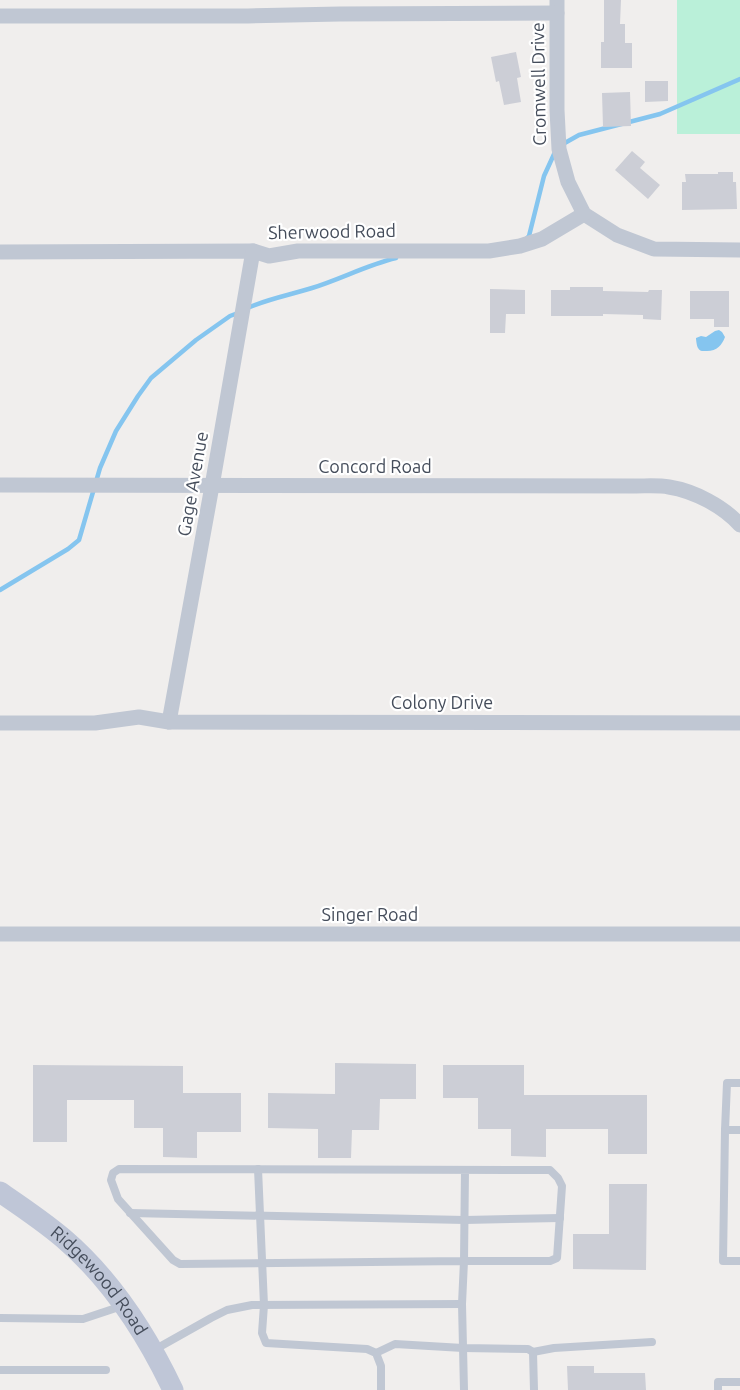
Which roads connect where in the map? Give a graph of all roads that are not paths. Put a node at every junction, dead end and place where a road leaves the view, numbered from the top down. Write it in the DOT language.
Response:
graph roads {
  1 [pos="557,6"];
  2 [pos="0,16"];
  3 [pos="584,214"];
  4 [pos="740,250"];
  5 [pos="253,251"];
  6 [pos="0,252"];
  7 [pos="0,485"];
  8 [pos="212,486"];
  9 [pos="740,525"];
  10 [pos="169,722"];
  11 [pos="0,723"];
  12 [pos="740,723"];
  13 [pos="0,934"];
  14 [pos="740,934"];
  15 [pos="740,1083"];
  16 [pos="725,1130"];
  17 [pos="740,1130"];
  18 [pos="258,1169"];
  19 [pos="465,1170"];
  20 [pos="0,1192"];
  21 [pos="130,1213"];
  22 [pos="260,1216"];
  23 [pos="560,1218"];
  24 [pos="465,1220"];
  25 [pos="464,1261"];
  26 [pos="740,1261"];
  27 [pos="262,1263"];
  28 [pos="462,1304"];
  29 [pos="124,1305"];
  30 [pos="264,1305"];
  31 [pos="0,1318"];
  32 [pos="652,1342"];
  33 [pos="463,1348"];
  34 [pos="153,1351"];
  35 [pos="533,1352"];
  36 [pos="376,1353"];
  37 [pos="0,1370"];
  38 [pos="106,1370"];
  39 [pos="740,1382"];
  40 [pos="173,1390"];
  41 [pos="381,1390"];
  42 [pos="390,1390"];
  43 [pos="464,1390"];
  44 [pos="534,1390"];
  45 [pos="718,1390"];
  1 -- 2 [label="street"];
  1 -- 3 [label="street, Cromwell Drive"];
  3 -- 4 [label="street"];
  3 -- 5 [label="street, Sherwood Road"];
  5 -- 6 [label="street, Sherwood Road"];
  5 -- 8 [label="street, Gage Avenue"];
  7 -- 8 [label="street, Concord Road"];
  8 -- 9 [label="street, Concord Road"];
  8 -- 10 [label="street, Gage Avenue"];
  10 -- 11 [label="street, Colony Drive"];
  10 -- 12 [label="street, Colony Drive"];
  13 -- 14 [label="street, Singer Road"];
  15 -- 16 [label="lane"];
  16 -- 17 [label="lane"];
  16 -- 26 [label="lane"];
  18 -- 19 [label="lane"];
  18 -- 21 [label="lane"];
  18 -- 22 [label="lane"];
  19 -- 23 [label="lane"];
  19 -- 24 [label="lane"];
  20 -- 29 [label="street, Ridgewood Road"];
  21 -- 22 [label="lane"];
  21 -- 27 [label="lane"];
  22 -- 24 [label="lane"];
  22 -- 27 [label="lane"];
  23 -- 24 [label="lane"];
  23 -- 25 [label="lane"];
  24 -- 25 [label="lane"];
  25 -- 27 [label="lane"];
  25 -- 28 [label="lane"];
  27 -- 30 [label="lane"];
  28 -- 30 [label="lane"];
  28 -- 33 [label="lane"];
  29 -- 31 [label="lane"];
  29 -- 34 [label="street, Ridgewood Road"];
  30 -- 34 [label="lane"];
  30 -- 36 [label="lane"];
  32 -- 35 [label="lane"];
  33 -- 35 [label="lane"];
  33 -- 36 [label="lane"];
  33 -- 43 [label="lane"];
  34 -- 40 [label="street, Ridgewood Road"];
  35 -- 44 [label="lane"];
  36 -- 41 [label="lane"];
  37 -- 38 [label="lane"];
  39 -- 45 [label="lane"];
  41 -- 42 [label="lane"];
}
